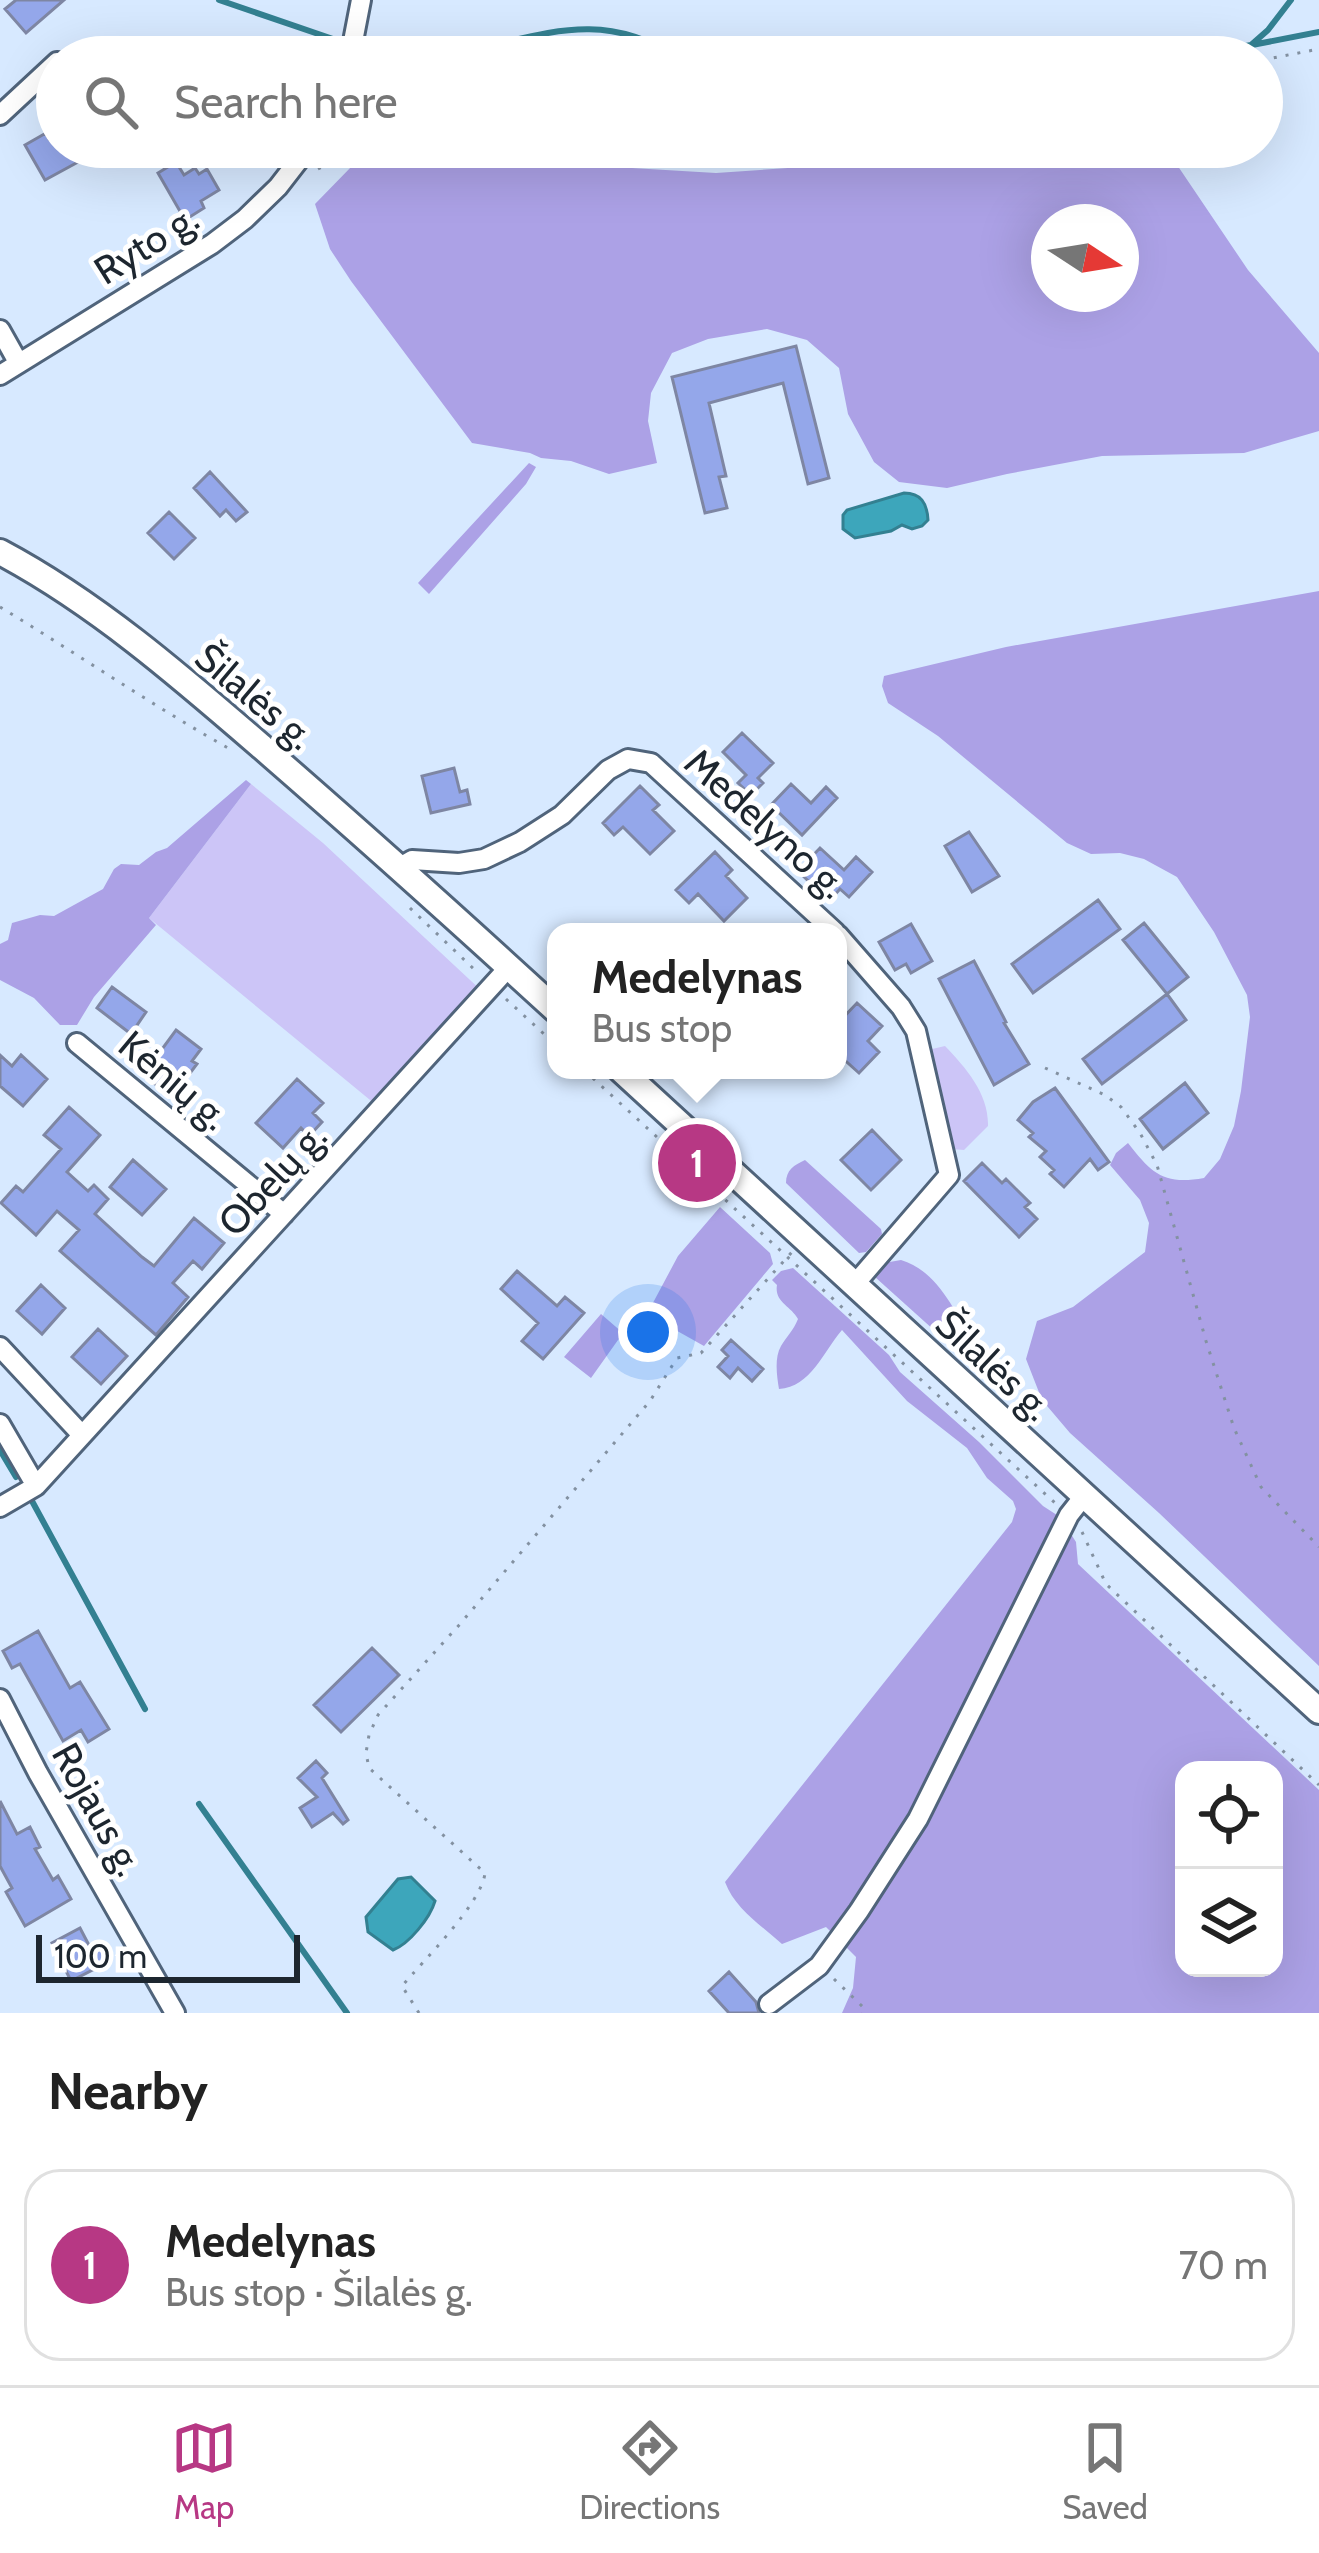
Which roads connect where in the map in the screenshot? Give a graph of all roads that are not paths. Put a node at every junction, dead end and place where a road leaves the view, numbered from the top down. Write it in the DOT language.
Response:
graph roads {
  1 [pos="361,0"];
  2 [pos="354,36"];
  3 [pos="36,81"];
  4 [pos="0,115"];
  5 [pos="293,168"];
  6 [pos="0,330"];
  7 [pos="18,362"];
  8 [pos="0,375"];
  9 [pos="0,551"];
  10 [pos="400,867"];
  11 [pos="825,923"];
  12 [pos="847,945"];
  13 [pos="500,976"];
  14 [pos="547,1005"];
  15 [pos="76,1042"];
  16 [pos="630,1079"];
  17 [pos="284,1214"];
  18 [pos="854,1285"];
  19 [pos="0,1347"];
  20 [pos="0,1424"];
  21 [pos="82,1435"];
  22 [pos="36,1486"];
  23 [pos="1077,1506"];
  24 [pos="0,1508"];
  25 [pos="0,1699"];
  26 [pos="1319,1711"];
  27 [pos="770,2004"];
  28 [pos="175,2013"];
  1 -- 2 [label="street"];
  3 -- 4 [label="street"];
  5 -- 7 [label="street, Ryto g."];
  6 -- 7 [label="street"];
  7 -- 8 [label="street, Ryto g."];
  9 -- 10 [label="main road, Šilalės g."];
  10 -- 11 [label="street, Medelyno g."];
  10 -- 13 [label="main road, Šilalės g."];
  12 -- 18 [label="street, Medelyno g."];
  13 -- 14 [label="main road, Šilalės g."];
  13 -- 17 [label="street, Obelų g."];
  15 -- 17 [label="street, Kėnių g."];
  16 -- 18 [label="main road, Šilalės g."];
  17 -- 21 [label="street, Obelų g."];
  18 -- 23 [label="main road, Šilalės g."];
  19 -- 21 [label="street"];
  20 -- 22 [label="street"];
  21 -- 22 [label="street, Obelų g."];
  22 -- 24 [label="street, Obelų g."];
  23 -- 26 [label="main road, Šilalės g."];
  23 -- 27 [label="street"];
  25 -- 28 [label="street, Rojaus g."];
}
